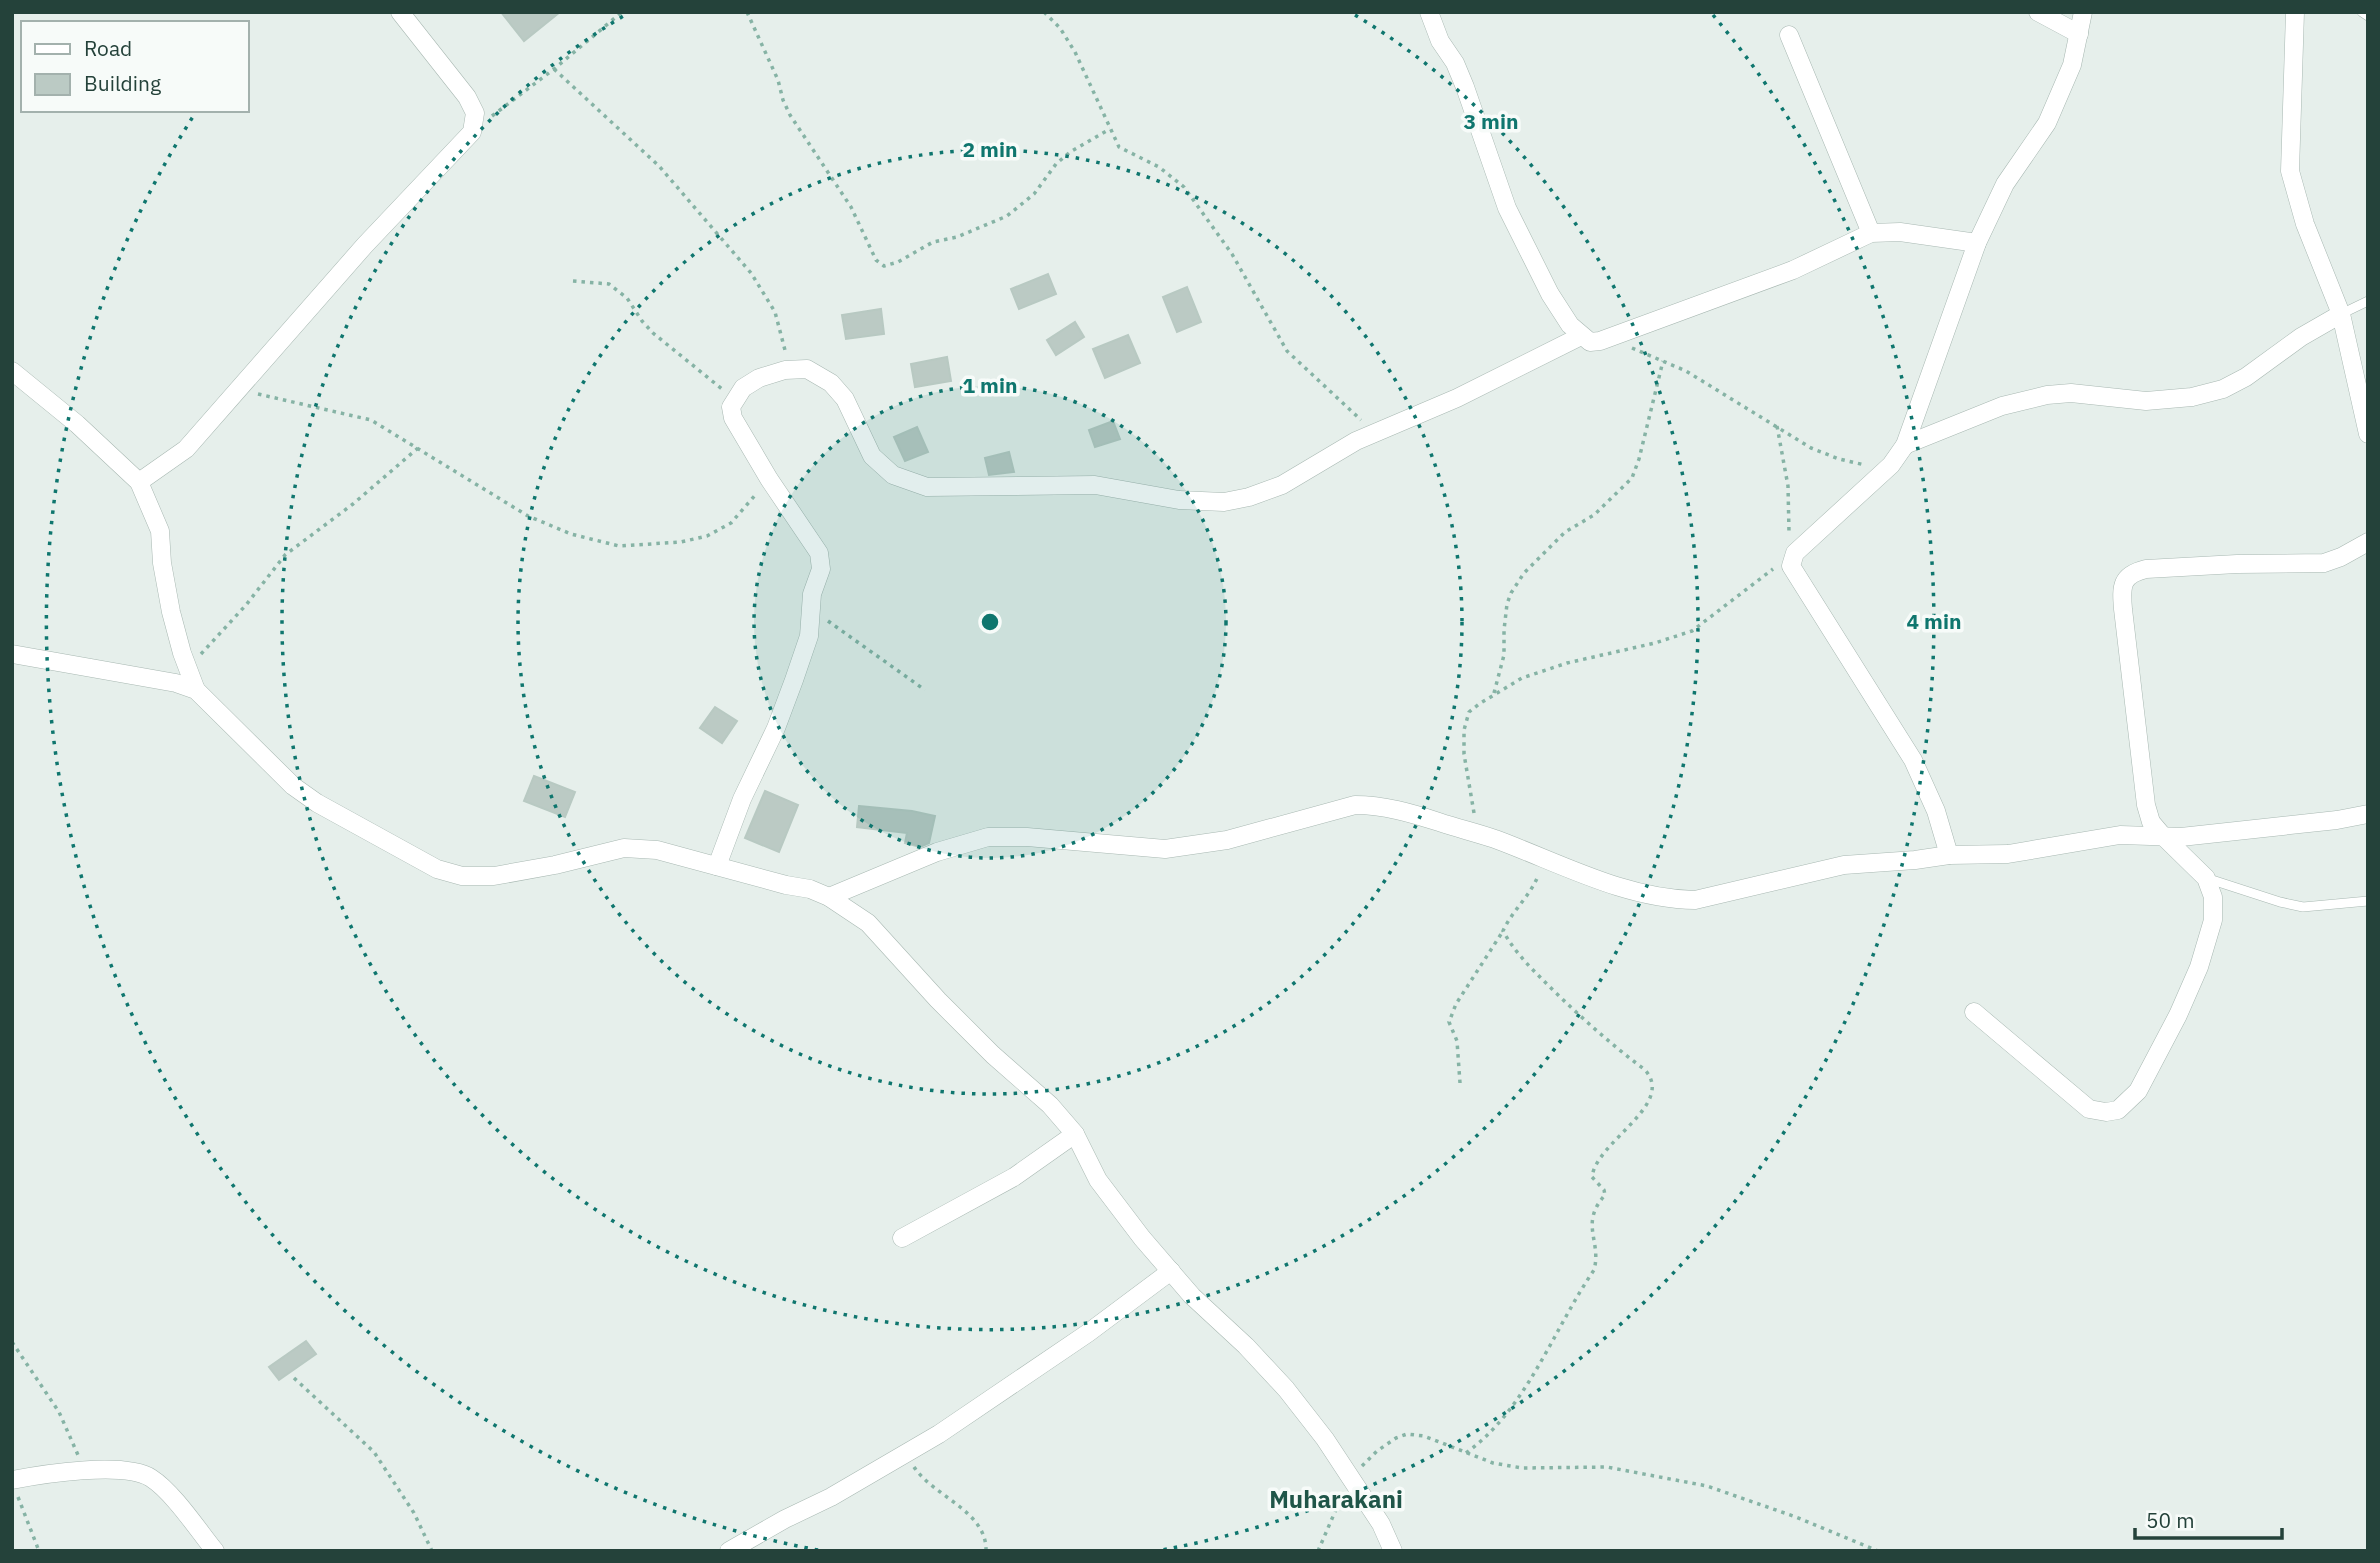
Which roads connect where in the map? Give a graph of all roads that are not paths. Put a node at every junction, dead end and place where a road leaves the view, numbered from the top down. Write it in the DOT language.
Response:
graph roads {
  1 [pos="400,12"];
  2 [pos="1429,12"];
  3 [pos="2038,12"];
  4 [pos="2083,12"];
  5 [pos="2295,12"];
  6 [pos="2362,12"];
  7 [pos="2368,16"];
  8 [pos="2079,34"];
  9 [pos="1789,35"];
  10 [pos="1871,233"];
  11 [pos="1977,243"];
  12 [pos="2368,301"];
  13 [pos="2341,314"];
  14 [pos="1581,336"];
  15 [pos="12,370"];
  16 [pos="2368,434"];
  17 [pos="1905,445"];
  18 [pos="139,482"];
  19 [pos="2368,542"];
  20 [pos="12,654"];
  21 [pos="196,690"];
  22 [pos="2368,814"];
  23 [pos="2162,835"];
  24 [pos="1949,855"];
  25 [pos="717,866"];
  26 [pos="2206,878"];
  27 [pos="830,897"];
  28 [pos="2368,901"];
  29 [pos="1974,1012"];
  30 [pos="1075,1133"];
  31 [pos="902,1238"];
  32 [pos="1171,1271"];
  33 [pos="12,1480"];
  34 [pos="215,1551"];
  35 [pos="729,1551"];
  36 [pos="1393,1551"];
  1 -- 18 [label="street"];
  2 -- 14 [label="street"];
  3 -- 8 [label="street"];
  4 -- 8 [label="street"];
  5 -- 13 [label="street"];
  6 -- 7 [label="lane"];
  8 -- 11 [label="street"];
  9 -- 10 [label="street"];
  10 -- 11 [label="street"];
  10 -- 14 [label="street"];
  11 -- 17 [label="street"];
  12 -- 13 [label="lane"];
  13 -- 16 [label="street"];
  13 -- 17 [label="street"];
  14 -- 25 [label="street"];
  15 -- 18 [label="street"];
  17 -- 24 [label="street"];
  18 -- 21 [label="street"];
  19 -- 23 [label="street"];
  20 -- 21 [label="street"];
  21 -- 25 [label="street"];
  22 -- 23 [label="street"];
  23 -- 24 [label="street"];
  23 -- 26 [label="street"];
  24 -- 27 [label="street"];
  25 -- 27 [label="street"];
  26 -- 28 [label="lane"];
  26 -- 29 [label="street"];
  27 -- 30 [label="street"];
  30 -- 31 [label="street"];
  30 -- 32 [label="street"];
  32 -- 35 [label="street"];
  32 -- 36 [label="street"];
  33 -- 34 [label="street"];
}
